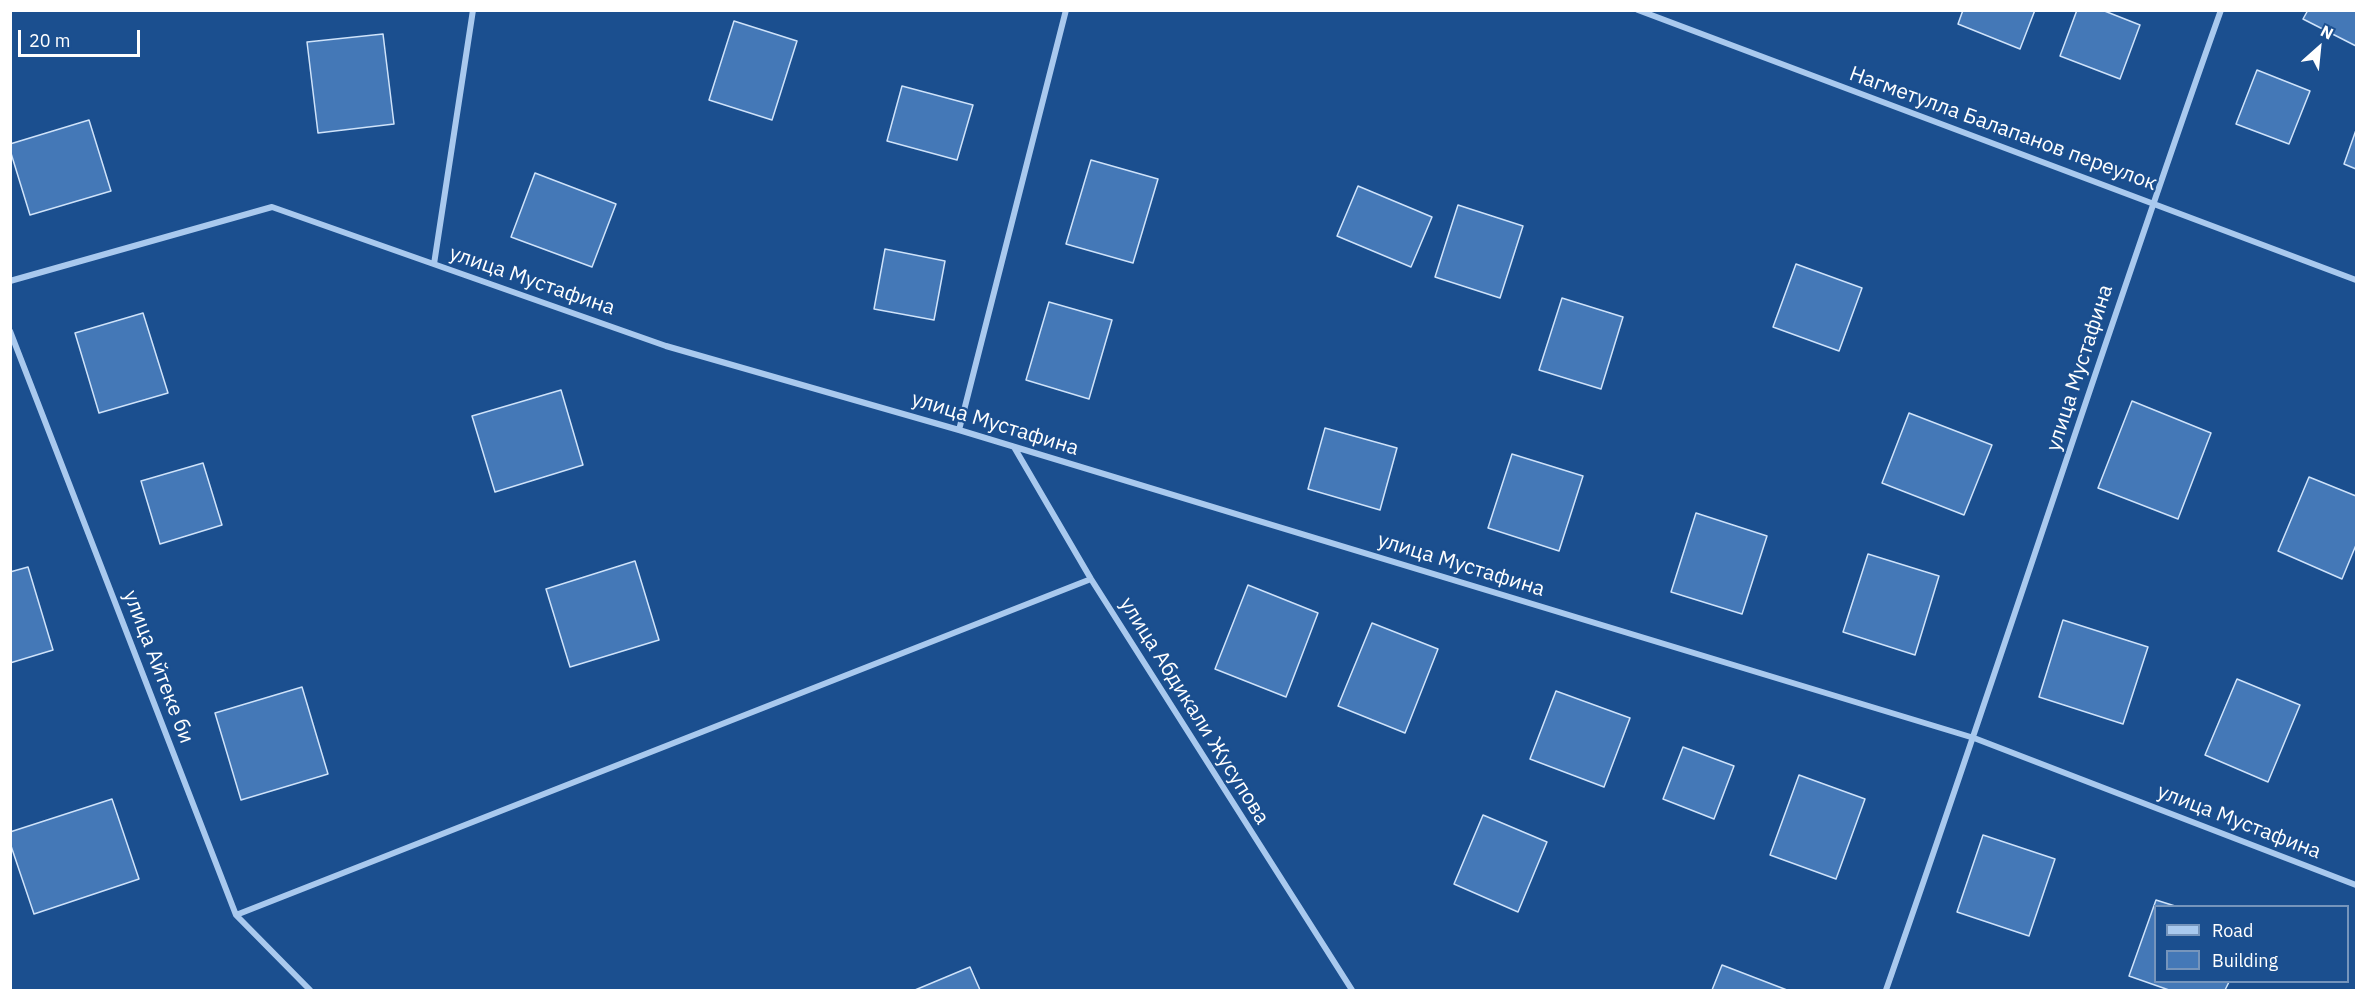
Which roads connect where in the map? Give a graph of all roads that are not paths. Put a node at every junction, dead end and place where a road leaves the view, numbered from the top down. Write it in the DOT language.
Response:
graph roads {
  1 [pos="473,10"];
  2 [pos="1066,10"];
  3 [pos="1638,10"];
  4 [pos="2221,10"];
  5 [pos="2153,203"];
  6 [pos="434,264"];
  7 [pos="2356,280"];
  8 [pos="10,281"];
  9 [pos="10,331"];
  10 [pos="959,429"];
  11 [pos="1013,446"];
  12 [pos="1091,579"];
  13 [pos="1974,738"];
  14 [pos="2356,885"];
  15 [pos="236,915"];
  16 [pos="310,990"];
  17 [pos="1352,990"];
  18 [pos="1886,990"];
  1 -- 6 [label="street"];
  2 -- 10 [label="street"];
  3 -- 5 [label="street, Нагметулла Балапанов переулок"];
  4 -- 5 [label="street, улица Мустафина"];
  5 -- 7 [label="street, Нагметулла Балапанов переулок"];
  5 -- 13 [label="street, улица Мустафина"];
  6 -- 8 [label="street, улица Мустафина"];
  6 -- 10 [label="street, улица Мустафина"];
  9 -- 15 [label="street, улица Айтеке би"];
  10 -- 11 [label="street, улица Мустафина"];
  11 -- 12 [label="street, улица Абдикали Жусупова"];
  11 -- 13 [label="street, улица Мустафина"];
  12 -- 15 [label="street"];
  12 -- 17 [label="street, улица Абдикали Жусупова"];
  13 -- 14 [label="street, улица Мустафина"];
  13 -- 18 [label="street, улица Мустафина"];
  15 -- 16 [label="street, улица Айтеке би"];
}
